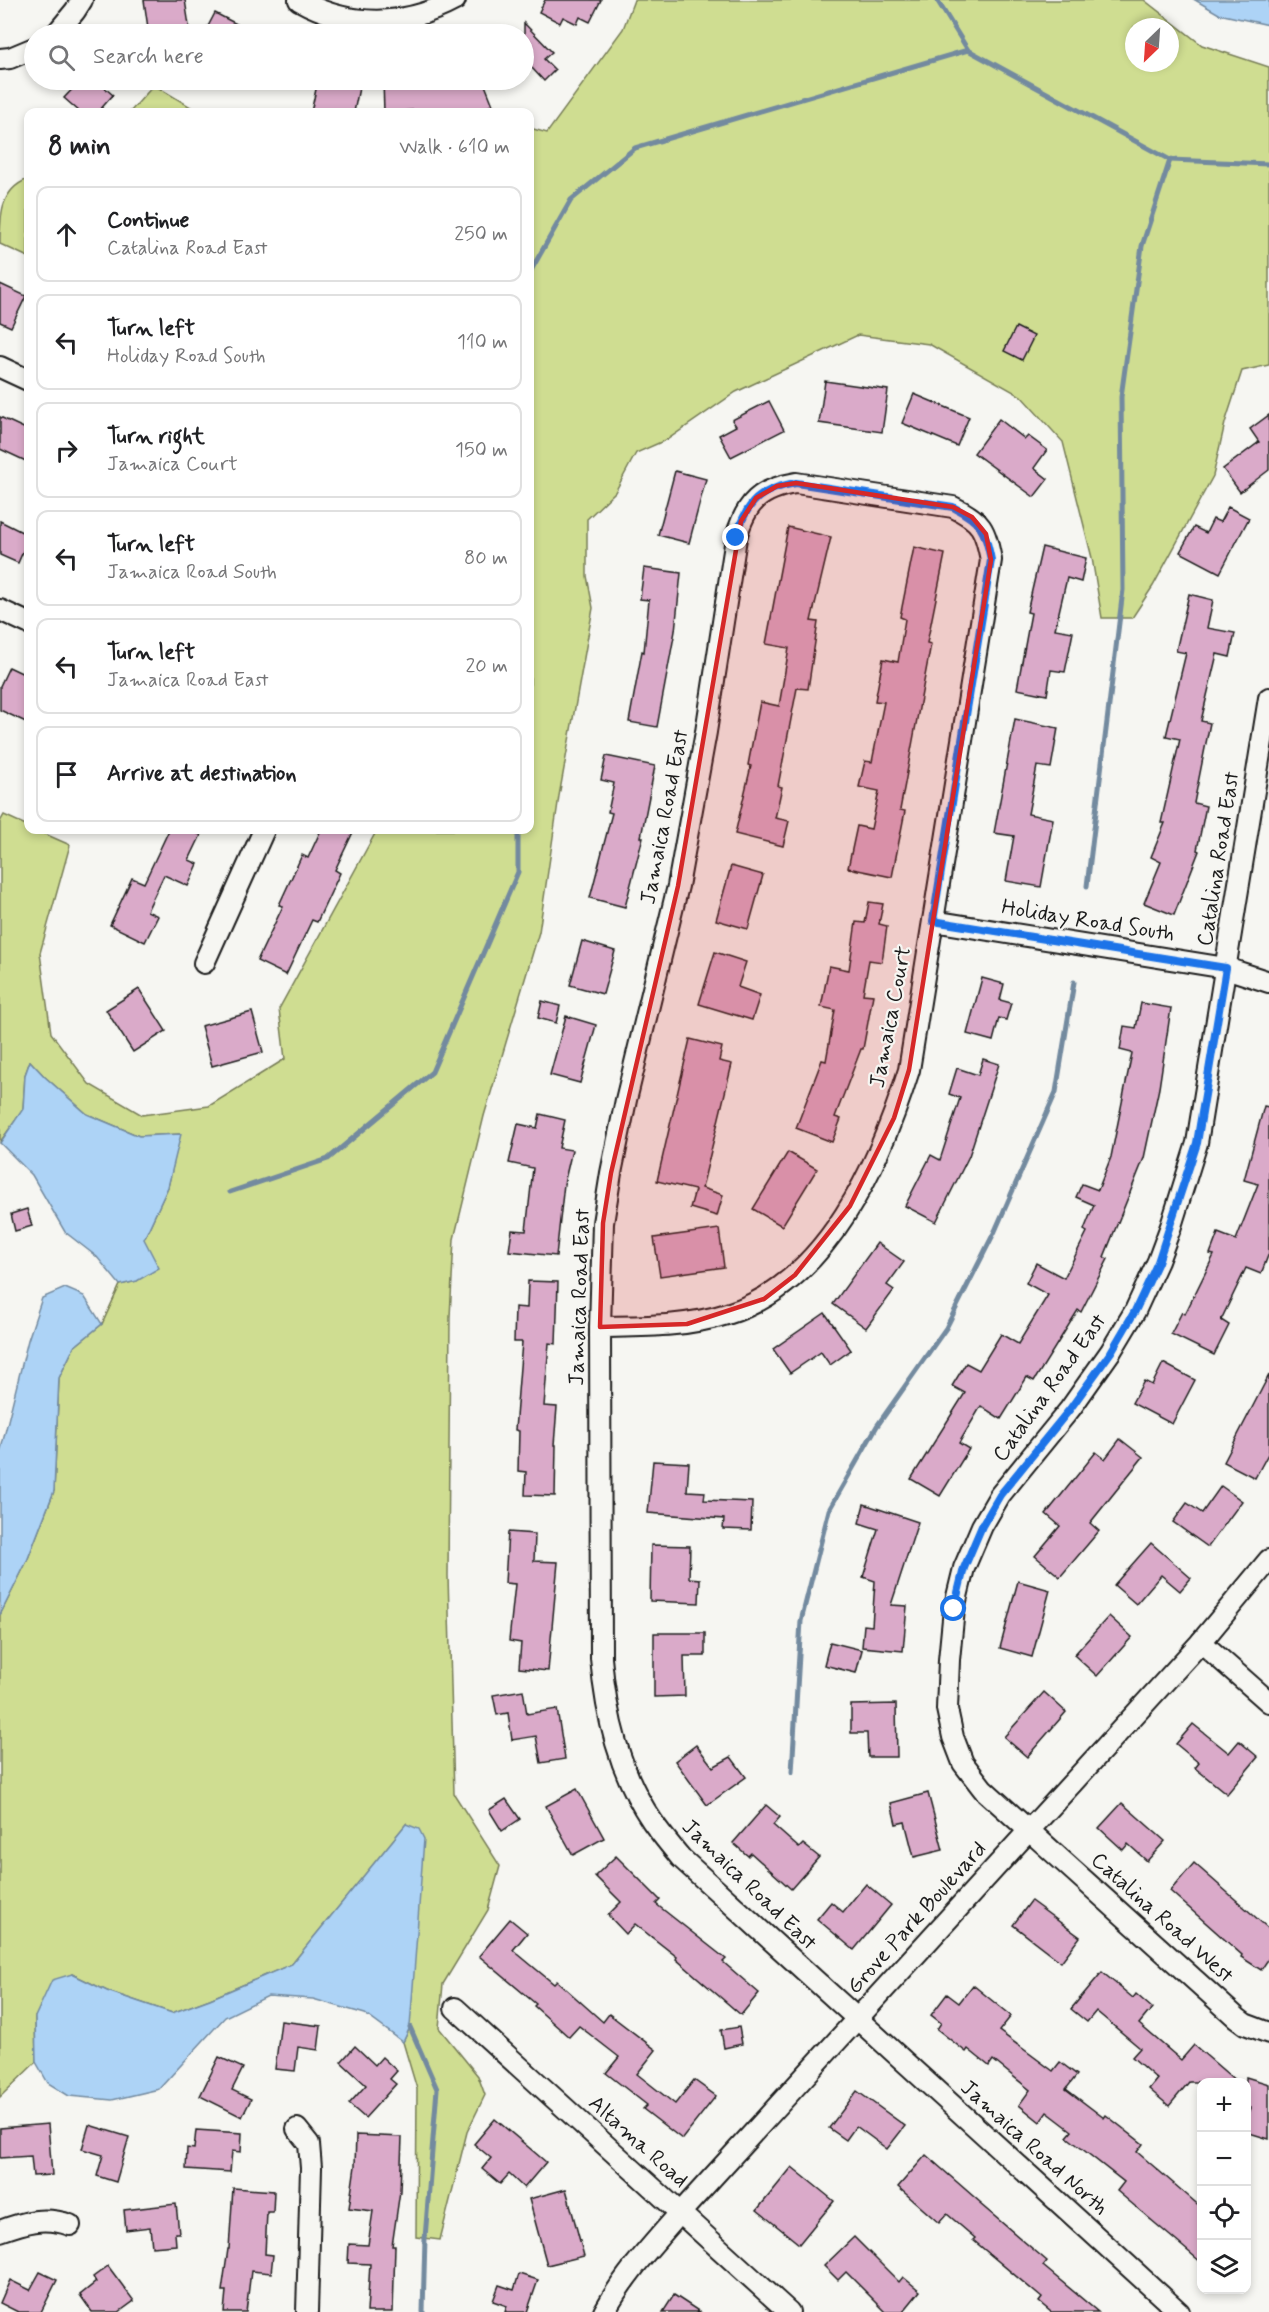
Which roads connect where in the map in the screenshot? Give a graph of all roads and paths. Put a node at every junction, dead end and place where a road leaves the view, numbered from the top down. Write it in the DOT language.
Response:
graph roads {
  1 [pos="82,0"];
  2 [pos="299,0"];
  3 [pos="455,0"];
  4 [pos="64,24"];
  5 [pos="24,52"];
  6 [pos="0,59"];
  7 [pos="0,367"];
  8 [pos="24,378"];
  9 [pos="756,498"];
  10 [pos="0,610"];
  11 [pos="24,621"];
  12 [pos="1269,698"];
  13 [pos="262,834"];
  14 [pos="933,921"];
  15 [pos="204,963"];
  16 [pos="1226,968"];
  17 [pos="1269,982"];
  18 [pos="600,1327"];
  19 [pos="1269,1560"];
  20 [pos="1201,1642"];
  21 [pos="1269,1702"];
  22 [pos="1029,1831"];
  23 [pos="455,2008"];
  24 [pos="856,2020"];
  25 [pos="1269,2033"];
  26 [pos="297,2129"];
  27 [pos="680,2213"];
  28 [pos="70,2225"];
  29 [pos="0,2231"];
  30 [pos="307,2312"];
  31 [pos="604,2312"];
  32 [pos="789,2312"];
  33 [pos="1179,2312"];
  1 -- 4 [label="street"];
  2 -- 3 [label="street"];
  5 -- 6 [label="street"];
  7 -- 8 [label="street"];
  9 -- 14 [label="street, Jamaica Court"];
  9 -- 18 [label="street, Jamaica Road East"];
  10 -- 11 [label="street"];
  12 -- 16 [label="street, Catalina Road East"];
  13 -- 15 [label="street"];
  14 -- 16 [label="street, Holiday Road South"];
  14 -- 18 [label="street, Jamaica Court"];
  16 -- 17 [label="street, Holiday Road South"];
  16 -- 22 [label="street, Catalina Road East"];
  18 -- 24 [label="street, Jamaica Road East"];
  19 -- 20 [label="street, Grove Park Boulevard"];
  20 -- 21 [label="street"];
  20 -- 22 [label="street, Grove Park Boulevard"];
  22 -- 24 [label="street, Grove Park Boulevard"];
  22 -- 25 [label="street, Catalina Road West"];
  23 -- 27 [label="street, Altama Road"];
  24 -- 27 [label="street, Grove Park Boulevard"];
  24 -- 33 [label="street, Jamaica Road North"];
  26 -- 30 [label="street"];
  27 -- 31 [label="street, Grove Park Boulevard"];
  27 -- 32 [label="street, Altama Road"];
  28 -- 29 [label="street"];
}
